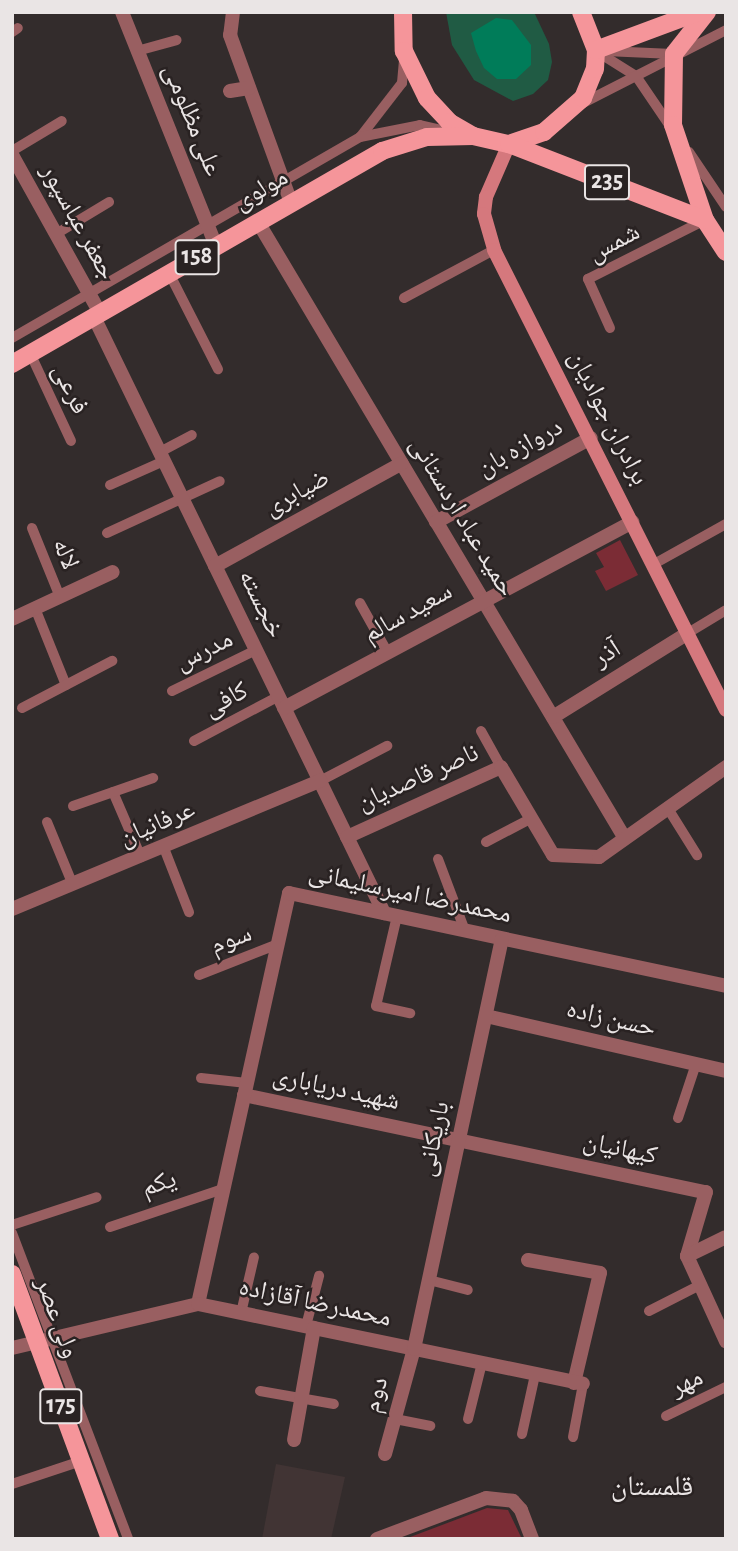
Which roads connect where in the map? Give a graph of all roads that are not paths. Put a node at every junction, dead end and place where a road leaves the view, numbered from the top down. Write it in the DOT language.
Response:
graph roads {
  1 [pos="122,12"];
  2 [pos="233,12"];
  3 [pos="403,12"];
  4 [pos="581,12"];
  5 [pos="698,12"];
  6 [pos="707,12"];
  7 [pos="726,30"];
  8 [pos="177,40"];
  9 [pos="596,50"];
  10 [pos="137,51"];
  11 [pos="404,51"];
  12 [pos="674,54"];
  13 [pos="636,76"];
  14 [pos="248,88"];
  15 [pos="230,91"];
  16 [pos="572,110"];
  17 [pos="62,121"];
  18 [pos="473,136"];
  19 [pos="360,137"];
  20 [pos="509,144"];
  21 [pos="12,153"];
  22 [pos="283,181"];
  23 [pos="109,202"];
  24 [pos="291,203"];
  25 [pos="726,207"];
  26 [pos="705,220"];
  27 [pos="258,222"];
  28 [pos="207,225"];
  29 [pos="56,234"];
  30 [pos="216,246"];
  31 [pos="494,250"];
  32 [pos="726,252"];
  33 [pos="169,273"];
  34 [pos="89,293"];
  35 [pos="404,298"];
  36 [pos="97,315"];
  37 [pos="610,328"];
  38 [pos="12,338"];
  39 [pos="30,353"];
  40 [pos="12,364"];
  41 [pos="218,369"];
  42 [pos="192,435"];
  43 [pos="591,438"];
  44 [pos="71,441"];
  45 [pos="162,456"];
  46 [pos="402,463"];
  47 [pos="220,481"];
  48 [pos="110,485"];
  49 [pos="183,499"];
  50 [pos="436,522"];
  51 [pos="633,522"];
  52 [pos="726,524"];
  53 [pos="32,528"];
  54 [pos="107,533"];
  55 [pos="653,564"];
  56 [pos="215,566"];
  57 [pos="113,572"];
  58 [pos="60,597"];
  59 [pos="483,599"];
  60 [pos="360,603"];
  61 [pos="35,608"];
  62 [pos="726,610"];
  63 [pos="12,619"];
  64 [pos="688,634"];
  65 [pos="256,650"];
  66 [pos="388,653"];
  67 [pos="113,661"];
  68 [pos="66,685"];
  69 [pos="172,691"];
  70 [pos="281,702"];
  71 [pos="22,708"];
  72 [pos="726,710"];
  73 [pos="552,717"];
  74 [pos="481,731"];
  75 [pos="194,741"];
  76 [pos="387,746"];
  77 [pos="501,767"];
  78 [pos="726,768"];
  79 [pos="153,778"];
  80 [pos="320,782"];
  81 [pos="113,792"];
  82 [pos="73,806"];
  83 [pos="667,807"];
  84 [pos="530,819"];
  85 [pos="47,822"];
  86 [pos="347,837"];
  87 [pos="624,837"];
  88 [pos="486,842"];
  89 [pos="164,848"];
  90 [pos="697,855"];
  91 [pos="141,857"];
  92 [pos="438,859"];
  93 [pos="73,885"];
  94 [pos="12,909"];
  95 [pos="189,912"];
  96 [pos="391,915"];
  97 [pos="465,931"];
  98 [pos="502,939"];
  99 [pos="278,944"];
  100 [pos="199,975"];
  101 [pos="726,986"];
  102 [pos="410,1013"];
  103 [pos="485,1016"];
  104 [pos="696,1064"];
  105 [pos="726,1071"];
  106 [pos="201,1078"];
  107 [pos="245,1089"];
  108 [pos="678,1118"];
  109 [pos="459,1140"];
  110 [pos="223,1189"];
  111 [pos="97,1197"];
  112 [pos="12,1225"];
  113 [pos="110,1227"];
  114 [pos="12,1233"];
  115 [pos="726,1237"];
  116 [pos="687,1256"];
  117 [pos="254,1257"];
  118 [pos="528,1260"];
  119 [pos="12,1274"];
  120 [pos="320,1276"];
  121 [pos="429,1280"];
  122 [pos="700,1285"];
  123 [pos="468,1290"];
  124 [pos="198,1304"];
  125 [pos="649,1311"];
  126 [pos="241,1313"];
  127 [pos="310,1327"];
  128 [pos="45,1341"];
  129 [pos="726,1341"];
  130 [pos="12,1348"];
  131 [pos="414,1349"];
  132 [pos="482,1363"];
  133 [pos="535,1374"];
  134 [pos="579,1384"];
  135 [pos="726,1387"];
  136 [pos="260,1391"];
  137 [pos="301,1400"];
  138 [pos="334,1404"];
  139 [pos="666,1416"];
  140 [pos="395,1419"];
  141 [pos="468,1419"];
  142 [pos="430,1426"];
  143 [pos="522,1434"];
  144 [pos="573,1437"];
  145 [pos="294,1440"];
  146 [pos="385,1454"];
  147 [pos="81,1461"];
  148 [pos="12,1485"];
  149 [pos="110,1539"];
  150 [pos="128,1539"];
  151 [pos="377,1539"];
  152 [pos="532,1539"];
  1 -- 10 [label="street, علی مظلومی"];
  2 -- 14 [label="street"];
  3 -- 11 [label="main road"];
  4 -- 9 [label="main road"];
  5 -- 9 [label="main road"];
  6 -- 12 [label="main road"];
  7 -- 12 [label="lane"];
  8 -- 10 [label="lane"];
  9 -- 12 [label="lane"];
  9 -- 13 [label="lane"];
  9 -- 16 [label="main road"];
  10 -- 28 [label="street, علی مظلومی"];
  11 -- 18 [label="main road"];
  11 -- 19 [label="lane"];
  12 -- 13 [label="lane"];
  12 -- 26 [label="main road"];
  13 -- 16 [label="lane"];
  13 -- 25 [label="lane"];
  14 -- 15 [label="street"];
  14 -- 22 [label="street"];
  16 -- 20 [label="main road"];
  17 -- 21 [label="lane"];
  18 -- 19 [label="lane"];
  18 -- 20 [label="main road"];
  18 -- 24 [label="main road, مولوی / 158"];
  19 -- 22 [label="lane"];
  20 -- 26 [label="main road, 235"];
  20 -- 31 [label="street, برادران جوادیان"];
  21 -- 29 [label="street, جعفر عباسپور"];
  22 -- 24 [label="street"];
  22 -- 28 [label="lane"];
  23 -- 29 [label="lane"];
  24 -- 27 [label="main road, مولوی / 158"];
  26 -- 32 [label="main road"];
  26 -- 37 [label="lane, شمس"];
  27 -- 30 [label="main road, مولوی / 158"];
  27 -- 46 [label="street, حمید عباد اردستانی"];
  28 -- 30 [label="street, علی مظلومی"];
  28 -- 34 [label="lane"];
  29 -- 34 [label="street, جعفر عباسپور"];
  30 -- 33 [label="main road, مولوی / 158"];
  31 -- 35 [label="lane"];
  31 -- 43 [label="street, برادران جوادیان"];
  33 -- 36 [label="main road, مولوی / 158"];
  33 -- 41 [label="lane"];
  34 -- 36 [label="street, جعفر عباسپور"];
  34 -- 38 [label="lane"];
  36 -- 39 [label="main road, مولوی / 158"];
  36 -- 45 [label="street, خجسته"];
  39 -- 40 [label="main road, مولوی / 158"];
  39 -- 44 [label="lane, فرعی"];
  42 -- 45 [label="lane"];
  43 -- 50 [label="street, دروازه بان"];
  43 -- 51 [label="street, برادران جوادیان"];
  45 -- 48 [label="lane"];
  45 -- 49 [label="street, خجسته"];
  46 -- 50 [label="street, حمید عباد اردستانی"];
  46 -- 56 [label="street, ضیابری"];
  47 -- 49 [label="lane"];
  49 -- 54 [label="lane"];
  49 -- 56 [label="street, خجسته"];
  50 -- 59 [label="street, حمید عباد اردستانی"];
  51 -- 55 [label="street, برادران جوادیان"];
  51 -- 59 [label="street, سعید سالم"];
  52 -- 55 [label="lane"];
  53 -- 58 [label="lane, لاله"];
  55 -- 64 [label="street, برادران جوادیان"];
  56 -- 65 [label="street, خجسته"];
  57 -- 58 [label="street"];
  58 -- 61 [label="street"];
  59 -- 66 [label="street, سعید سالم"];
  59 -- 73 [label="street, حمید عباد اردستانی"];
  60 -- 66 [label="lane"];
  61 -- 63 [label="street"];
  61 -- 68 [label="lane"];
  62 -- 64 [label="lane"];
  64 -- 72 [label="street, برادران جوادیان"];
  64 -- 73 [label="street, آذر"];
  65 -- 69 [label="lane, مدرس"];
  65 -- 70 [label="street, خجسته"];
  66 -- 70 [label="street, سعید سالم"];
  67 -- 68 [label="lane"];
  68 -- 71 [label="lane"];
  70 -- 75 [label="lane, کافی"];
  70 -- 80 [label="street, خجسته"];
  73 -- 87 [label="street, حمید عباد اردستانی"];
  74 -- 77 [label="lane"];
  76 -- 80 [label="lane"];
  77 -- 84 [label="street, ناصر قاصدیان"];
  77 -- 86 [label="street, ناصر قاصدیان"];
  78 -- 83 [label="street, ناصر قاصدیان"];
  79 -- 81 [label="lane"];
  80 -- 86 [label="street, خجسته"];
  80 -- 89 [label="street, عرفانیان"];
  81 -- 82 [label="lane"];
  81 -- 91 [label="lane"];
  83 -- 87 [label="street, ناصر قاصدیان"];
  83 -- 90 [label="lane"];
  84 -- 87 [label="street, ناصر قاصدیان"];
  84 -- 88 [label="lane"];
  85 -- 93 [label="lane"];
  86 -- 96 [label="street, خجسته"];
  89 -- 91 [label="street, عرفانیان"];
  89 -- 95 [label="lane"];
  91 -- 93 [label="street, عرفانیان"];
  92 -- 97 [label="lane"];
  93 -- 94 [label="street, عرفانیان"];
  96 -- 97 [label="street, محمدرضا امیرسلیمانی"];
  96 -- 99 [label="street, محمدرضا امیرسلیمانی"];
  96 -- 102 [label="lane"];
  97 -- 98 [label="street, محمدرضا امیرسلیمانی"];
  98 -- 101 [label="street, محمدرضا امیرسلیمانی"];
  98 -- 103 [label="street, باریکانی"];
  99 -- 100 [label="lane, سوم"];
  99 -- 107 [label="street, محمدرضا امیرسلیمانی"];
  103 -- 104 [label="street, حسن زاده"];
  103 -- 109 [label="street, باریکانی"];
  104 -- 105 [label="street, حسن زاده"];
  104 -- 108 [label="lane"];
  106 -- 107 [label="lane"];
  107 -- 109 [label="street, شهید دریاباری"];
  107 -- 110 [label="street, محمدرضا امیرسلیمانی"];
  109 -- 116 [label="street, کیهانیان"];
  109 -- 121 [label="street, باریکانی"];
  110 -- 113 [label="lane, یکم"];
  110 -- 124 [label="street, محمدرضا امیرسلیمانی"];
  111 -- 112 [label="lane"];
  114 -- 128 [label="lane"];
  115 -- 116 [label="street"];
  116 -- 122 [label="street"];
  117 -- 126 [label="lane"];
  118 -- 134 [label="street"];
  119 -- 128 [label="main road, ولی عصر / 175"];
  120 -- 127 [label="lane"];
  121 -- 123 [label="lane"];
  121 -- 131 [label="street, باریکانی"];
  122 -- 125 [label="lane"];
  122 -- 129 [label="street"];
  124 -- 126 [label="street, محمدرضا آقازاده"];
  124 -- 128 [label="street, محمدرضا آقازاده"];
  126 -- 127 [label="street, محمدرضا آقازاده"];
  127 -- 131 [label="street, محمدرضا آقازاده"];
  127 -- 137 [label="street"];
  128 -- 130 [label="street, محمدرضا آقازاده"];
  128 -- 147 [label="main road, ولی عصر / 175"];
  128 -- 150 [label="lane"];
  131 -- 132 [label="street, محمدرضا آقازاده"];
  131 -- 140 [label="street, دوم"];
  132 -- 133 [label="street, محمدرضا آقازاده"];
  132 -- 141 [label="lane"];
  133 -- 134 [label="street, محمدرضا آقازاده"];
  133 -- 143 [label="lane"];
  134 -- 144 [label="lane"];
  135 -- 139 [label="lane, مهر"];
  136 -- 137 [label="lane"];
  137 -- 138 [label="lane"];
  137 -- 145 [label="street"];
  140 -- 142 [label="lane"];
  140 -- 146 [label="street, دوم"];
  147 -- 148 [label="lane"];
  147 -- 149 [label="main road, ولی عصر / 175"];
  151 -- 152 [label="street"];
}
